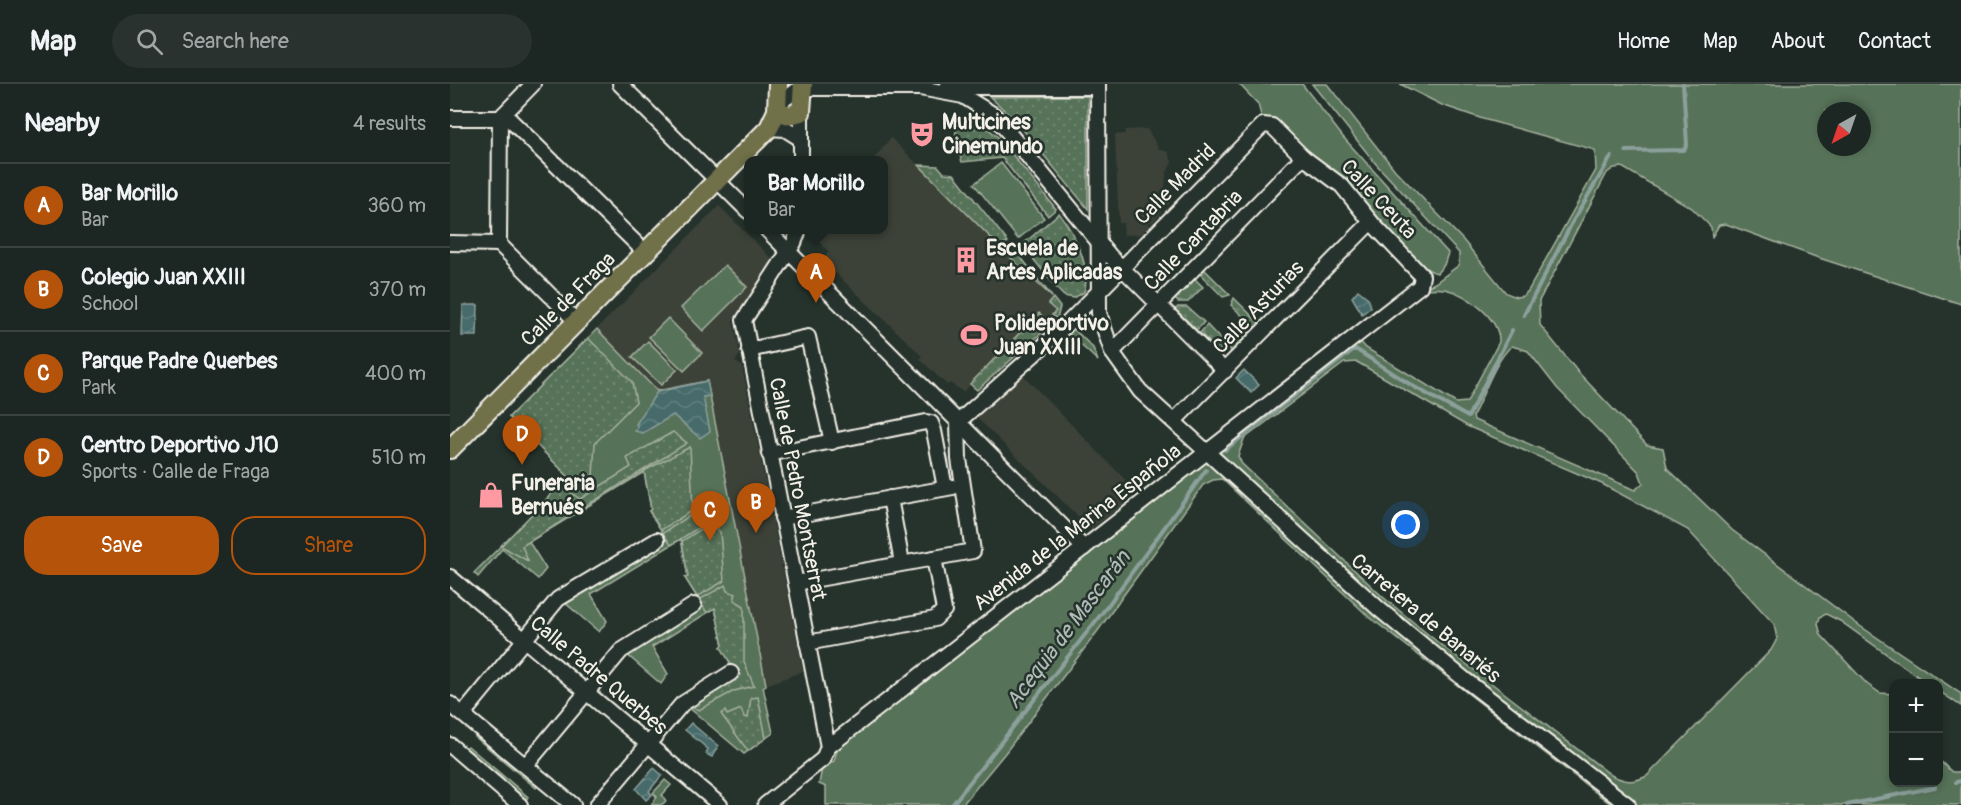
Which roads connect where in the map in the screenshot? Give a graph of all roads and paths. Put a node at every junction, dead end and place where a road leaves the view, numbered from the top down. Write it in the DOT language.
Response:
graph roads {
  1 [pos="533,84"];
  2 [pos="620,84"];
  3 [pos="778,84"];
  4 [pos="981,85"];
  5 [pos="920,86"];
  6 [pos="1098,86"];
  7 [pos="803,87"];
  8 [pos="986,108"];
  9 [pos="801,112"];
  10 [pos="774,114"];
  11 [pos="502,116"];
  12 [pos="450,118"];
  13 [pos="1266,124"];
  14 [pos="801,139"];
  15 [pos="801,156"];
  16 [pos="1304,157"];
  17 [pos="718,180"];
  18 [pos="744,207"];
  19 [pos="1371,222"];
  20 [pos="770,234"];
  21 [pos="797,234"];
  22 [pos="1098,242"];
  23 [pos="450,243"];
  24 [pos="499,244"];
  25 [pos="788,252"];
  26 [pos="646,253"];
  27 [pos="1122,268"];
  28 [pos="1420,286"];
  29 [pos="1097,294"];
  30 [pos="1160,304"];
  31 [pos="577,322"];
  32 [pos="749,350"];
  33 [pos="1112,352"];
  34 [pos="1225,371"];
  35 [pos="1174,421"];
  36 [pos="958,422"];
  37 [pos="832,442"];
  38 [pos="450,449"];
  39 [pos="1208,452"];
  40 [pos="769,454"];
  41 [pos="963,485"];
  42 [pos="945,489"];
  43 [pos="890,498"];
  44 [pos="783,518"];
  45 [pos="657,540"];
  46 [pos="1084,548"];
  47 [pos="934,558"];
  48 [pos="902,563"];
  49 [pos="450,576"];
  50 [pos="796,583"];
  51 [pos="694,605"];
  52 [pos="525,640"];
  53 [pos="807,643"];
  54 [pos="731,674"];
  55 [pos="586,692"];
  56 [pos="450,704"];
  57 [pos="464,713"];
  58 [pos="648,744"];
  59 [pos="450,745"];
  60 [pos="828,747"];
  61 [pos="526,765"];
  62 [pos="520,805"];
  63 [pos="573,805"];
  64 [pos="597,805"];
  65 [pos="720,805"];
  66 [pos="765,805"];
  67 [pos="1628,805"];
  1 -- 11 [label="street"];
  2 -- 17 [label="street"];
  3 -- 10 [label="main road"];
  4 -- 5 [label="street"];
  4 -- 6 [label="street"];
  4 -- 8 [label="street"];
  5 -- 7 [label="street"];
  5 -- 8 [label="street"];
  6 -- 22 [label="street, Carretera de Banariés"];
  7 -- 9 [label="main road"];
  7 -- 10 [label="street"];
  8 -- 22 [label="street"];
  9 -- 10 [label="main road"];
  9 -- 14 [label="street"];
  10 -- 14 [label="street"];
  10 -- 17 [label="main road, Calle de Fraga"];
  11 -- 12 [label="street"];
  11 -- 24 [label="street"];
  11 -- 26 [label="street"];
  13 -- 16 [label="street, Calle Ceuta"];
  13 -- 27 [label="street, Calle Madrid"];
  14 -- 15 [label="street"];
  16 -- 19 [label="street, Calle Ceuta"];
  16 -- 30 [label="street, Calle Cantabria"];
  17 -- 18 [label="street"];
  17 -- 26 [label="main road, Calle de Fraga"];
  19 -- 28 [label="street, Calle Ceuta"];
  19 -- 34 [label="street, Calle Asturias"];
  20 -- 25 [label="street"];
  21 -- 25 [label="street, Calle de Pedro Montserrat"];
  22 -- 27 [label="street"];
  22 -- 29 [label="street, Carretera de Banariés"];
  23 -- 24 [label="street"];
  24 -- 31 [label="street"];
  25 -- 32 [label="street, Calle de Pedro Montserrat"];
  25 -- 36 [label="street"];
  26 -- 31 [label="main road, Calle de Fraga"];
  27 -- 29 [label="street, Calle Madrid"];
  27 -- 30 [label="street"];
  28 -- 39 [label="street, Avenida de la Marina Española"];
  29 -- 33 [label="street, Carretera de Banariés"];
  29 -- 36 [label="street, Calle Madrid"];
  30 -- 33 [label="street, Calle Cantabria"];
  30 -- 34 [label="street"];
  31 -- 38 [label="main road, Calle de Fraga"];
  32 -- 37 [label="street"];
  32 -- 40 [label="street, Calle de Pedro Montserrat"];
  33 -- 35 [label="street, Carretera de Banariés"];
  34 -- 35 [label="street, Calle Asturias"];
  35 -- 39 [label="street, Carretera de Banariés"];
  36 -- 41 [label="street"];
  36 -- 46 [label="street"];
  37 -- 40 [label="street"];
  37 -- 42 [label="street"];
  39 -- 46 [label="street, Avenida de la Marina Española"];
  39 -- 67 [label="street, Carretera de Banariés"];
  40 -- 44 [label="street, Calle de Pedro Montserrat"];
  41 -- 42 [label="street"];
  41 -- 47 [label="street"];
  42 -- 43 [label="street"];
  43 -- 44 [label="street"];
  43 -- 48 [label="street"];
  44 -- 50 [label="street, Calle de Pedro Montserrat"];
  45 -- 52 [label="street"];
  46 -- 60 [label="street, Avenida de la Marina Española"];
  47 -- 48 [label="street"];
  47 -- 53 [label="street"];
  48 -- 50 [label="street"];
  49 -- 52 [label="street, Calle Padre Querbes"];
  50 -- 53 [label="street, Calle de Pedro Montserrat"];
  51 -- 55 [label="street"];
  52 -- 55 [label="street, Calle Padre Querbes"];
  52 -- 57 [label="street"];
  53 -- 60 [label="street, Calle de Pedro Montserrat"];
  54 -- 58 [label="street"];
  55 -- 58 [label="street, Calle Padre Querbes"];
  55 -- 61 [label="street"];
  56 -- 57 [label="street"];
  57 -- 61 [label="street"];
  58 -- 64 [label="street"];
  58 -- 65 [label="street, Calle Padre Querbes"];
  59 -- 62 [label="street"];
  60 -- 66 [label="street, Avenida de la Marina Española"];
  61 -- 63 [label="street"];
}
